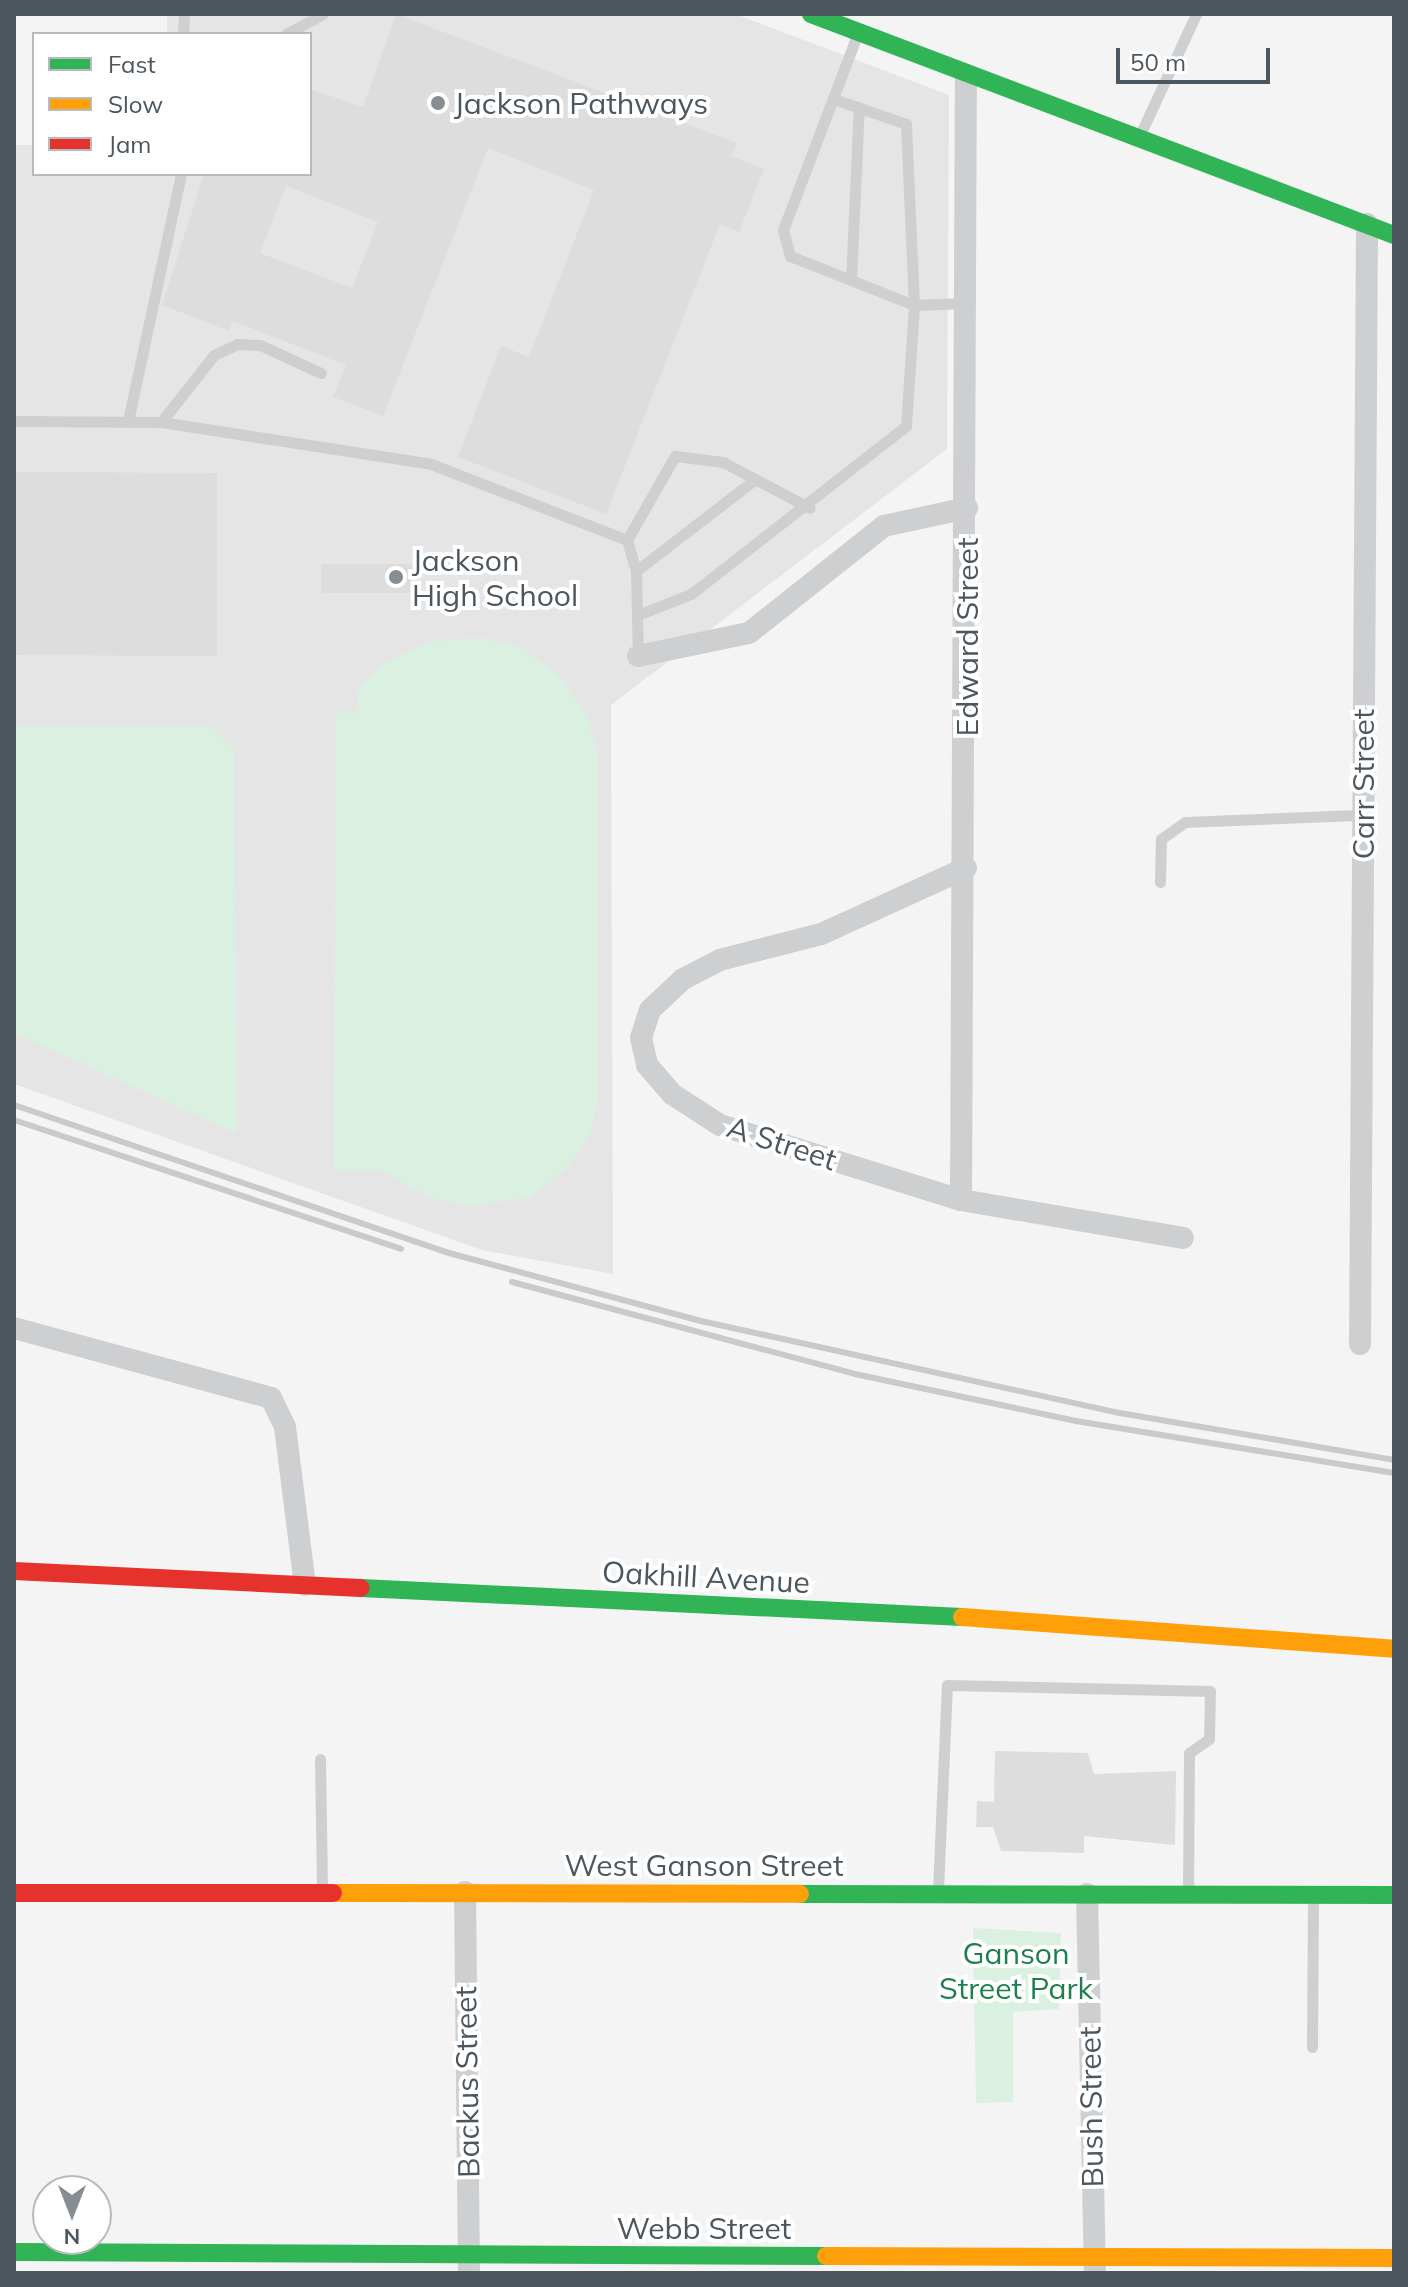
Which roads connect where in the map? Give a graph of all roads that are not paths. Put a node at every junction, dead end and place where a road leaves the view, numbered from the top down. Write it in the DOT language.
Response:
graph roads {
  1 [pos="323,14"];
  2 [pos="811,14"];
  3 [pos="1196,14"];
  4 [pos="290,32"];
  5 [pos="858,32"];
  6 [pos="966,75"];
  7 [pos="834,99"];
  8 [pos="859,107"];
  9 [pos="1138,139"];
  10 [pos="181,176"];
  11 [pos="1367,224"];
  12 [pos="1394,235"];
  13 [pos="851,280"];
  14 [pos="968,303"];
  15 [pos="914,305"];
  16 [pos="321,373"];
  17 [pos="14,421"];
  18 [pos="128,421"];
  19 [pos="161,422"];
  20 [pos="753,481"];
  21 [pos="810,508"];
  22 [pos="967,508"];
  23 [pos="627,540"];
  24 [pos="636,571"];
  25 [pos="640,614"];
  26 [pos="638,656"];
  27 [pos="1363,815"];
  28 [pos="966,868"];
  29 [pos="1160,882"];
  30 [pos="961,1200"];
  31 [pos="1183,1238"];
  32 [pos="14,1328"];
  33 [pos="1360,1344"];
  34 [pos="14,1571"];
  35 [pos="305,1585"];
  36 [pos="1394,1649"];
  37 [pos="320,1759"];
  38 [pos="322,1892"];
  39 [pos="465,1892"];
  40 [pos="14,1893"];
  41 [pos="1188,1893"];
  42 [pos="1087,1894"];
  43 [pos="938,1895"];
  44 [pos="1313,1895"];
  45 [pos="1394,1895"];
  46 [pos="1312,2047"];
  47 [pos="14,2252"];
  48 [pos="1394,2258"];
  49 [pos="469,2264"];
  50 [pos="1095,2264"];
  51 [pos="777,2265"];
  1 -- 4 [label="lane"];
  2 -- 5 [label="street"];
  3 -- 9 [label="lane"];
  5 -- 6 [label="street"];
  5 -- 7 [label="lane"];
  6 -- 9 [label="street"];
  6 -- 14 [label="street, Edward Street"];
  7 -- 8 [label="lane"];
  7 -- 13 [label="lane"];
  8 -- 13 [label="lane"];
  8 -- 15 [label="lane"];
  9 -- 11 [label="street"];
  10 -- 18 [label="lane"];
  11 -- 12 [label="street"];
  11 -- 27 [label="street, Carr Street"];
  13 -- 15 [label="lane"];
  14 -- 15 [label="lane"];
  14 -- 22 [label="street, Edward Street"];
  15 -- 21 [label="lane"];
  16 -- 19 [label="lane"];
  17 -- 18 [label="lane"];
  18 -- 19 [label="lane"];
  19 -- 23 [label="lane"];
  20 -- 21 [label="lane"];
  20 -- 23 [label="lane"];
  20 -- 24 [label="lane"];
  21 -- 25 [label="lane"];
  22 -- 26 [label="street"];
  22 -- 28 [label="street, Edward Street"];
  23 -- 24 [label="lane"];
  24 -- 25 [label="lane"];
  25 -- 26 [label="lane"];
  27 -- 29 [label="lane"];
  27 -- 33 [label="street, Carr Street"];
  28 -- 30 [label="street, Edward Street"];
  28 -- 30 [label="street, A Street"];
  30 -- 31 [label="street, A Street"];
  32 -- 35 [label="street"];
  34 -- 35 [label="street, Oakhill Avenue"];
  35 -- 36 [label="street, Oakhill Avenue"];
  37 -- 38 [label="lane"];
  38 -- 39 [label="street, West Ganson Street"];
  38 -- 40 [label="street, West Ganson Street"];
  39 -- 43 [label="street, West Ganson Street"];
  39 -- 49 [label="street, Backus Street"];
  41 -- 42 [label="street, West Ganson Street"];
  41 -- 43 [label="lane"];
  41 -- 44 [label="street, West Ganson Street"];
  42 -- 43 [label="street, West Ganson Street"];
  42 -- 50 [label="street, Bush Street"];
  44 -- 45 [label="street, West Ganson Street"];
  44 -- 46 [label="lane"];
  47 -- 49 [label="street, Webb Street"];
  48 -- 50 [label="street, Webb Street"];
  49 -- 51 [label="street, Webb Street"];
  50 -- 51 [label="street, Webb Street"];
}
